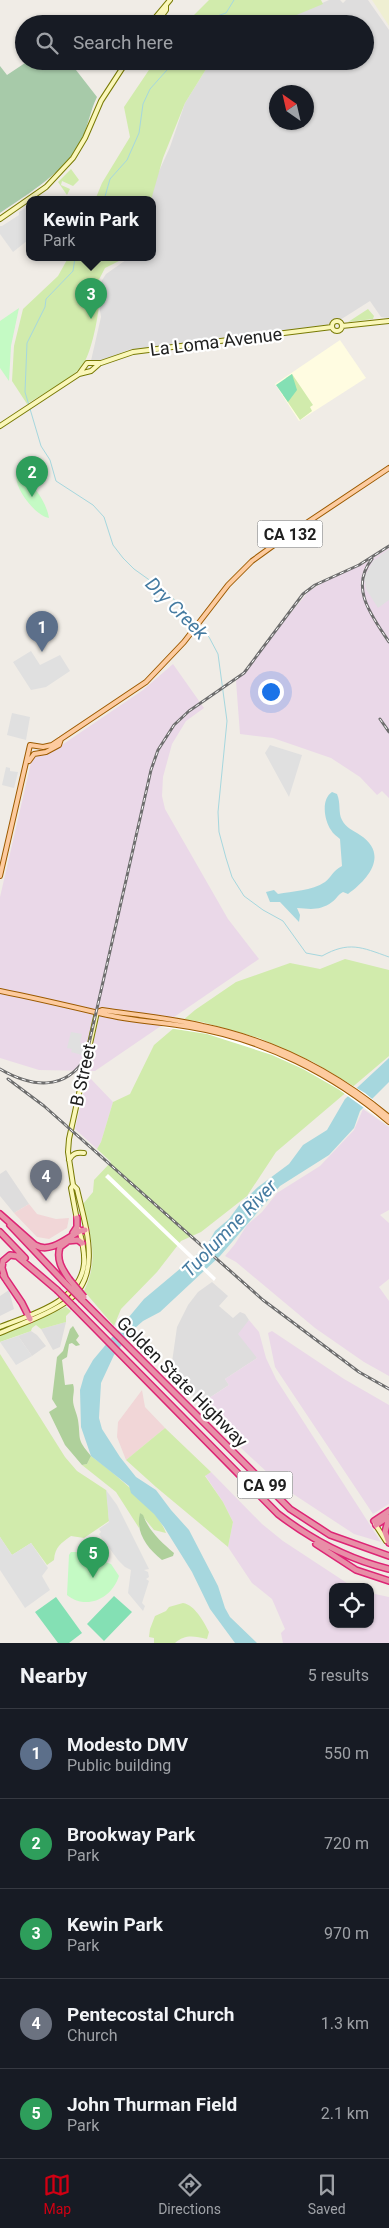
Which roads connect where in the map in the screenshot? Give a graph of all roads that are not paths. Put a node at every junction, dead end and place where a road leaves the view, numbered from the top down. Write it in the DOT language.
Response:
graph roads {
  1 [pos="163,0"];
  2 [pos="170,0"];
  3 [pos="166,5"];
  4 [pos="156,15"];
  5 [pos="162,15"];
  6 [pos="121,70"];
  7 [pos="33,196"];
  8 [pos="26,201"];
  9 [pos="0,219"];
  10 [pos="389,321"];
  11 [pos="93,367"];
  12 [pos="85,369"];
  13 [pos="0,426"];
  14 [pos="389,468"];
  15 [pos="61,739"];
  16 [pos="23,776"];
  17 [pos="0,876"];
  18 [pos="0,990"];
  19 [pos="97,1012"];
  20 [pos="160,1021"];
  21 [pos="389,1117"];
  22 [pos="389,1122"];
  23 [pos="84,1153"];
  24 [pos="70,1160"];
  25 [pos="73,1185"];
  26 [pos="0,1214"];
  27 [pos="77,1218"];
  28 [pos="0,1232"];
  29 [pos="82,1232"];
  30 [pos="67,1240"];
  31 [pos="82,1243"];
  32 [pos="0,1271"];
  33 [pos="5,1278"];
  34 [pos="67,1281"];
  35 [pos="57,1290"];
  36 [pos="29,1317"];
  37 [pos="0,1327"];
  38 [pos="0,1333"];
  39 [pos="389,1511"];
  40 [pos="389,1517"];
  41 [pos="375,1523"];
  42 [pos="302,1533"];
  43 [pos="388,1542"];
  44 [pos="389,1556"];
  45 [pos="389,1569"];
  46 [pos="389,1581"];
  1 -- 3 [label="main road"];
  2 -- 3 [label="main road"];
  3 -- 4 [label="main road"];
  3 -- 5 [label="main road"];
  6 -- 7 [label="main road"];
  8 -- 9 [label="main road"];
  10 -- 11 [label="main road, La Loma Avenue"];
  11 -- 12 [label="main road"];
  11 -- 12 [label="main road"];
  12 -- 13 [label="main road"];
  14 -- 15 [label="main road, CA 132"];
  15 -- 16 [label="main road"];
  15 -- 16 [label="main road, CA 132"];
  16 -- 17 [label="main road, CA 132"];
  18 -- 19 [label="main road"];
  19 -- 20 [label="main road"];
  19 -- 24 [label="main road, B Street"];
  20 -- 21 [label="main road"];
  20 -- 22 [label="main road"];
  23 -- 24 [label="main road"];
  24 -- 25 [label="main road, B Street"];
  25 -- 27 [label="main road"];
  25 -- 29 [label="main road"];
  26 -- 30 [label="highway"];
  26 -- 34 [label="highway"];
  27 -- 29 [label="main road"];
  27 -- 30 [label="highway"];
  28 -- 35 [label="highway, Golden State Highway / CA 99"];
  29 -- 30 [label="highway"];
  29 -- 31 [label="main road"];
  29 -- 36 [label="main road"];
  30 -- 31 [label="highway"];
  30 -- 34 [label="highway"];
  31 -- 36 [label="main road"];
  32 -- 33 [label="highway"];
  33 -- 35 [label="highway"];
  33 -- 36 [label="highway"];
  34 -- 44 [label="highway, Golden State Highway / CA 99, bridge"];
  35 -- 42 [label="highway, Golden State Highway / CA 99, bridge"];
  36 -- 37 [label="main road"];
  36 -- 38 [label="main road"];
  39 -- 41 [label="highway"];
  40 -- 41 [label="highway"];
  40 -- 43 [label="highway"];
  41 -- 43 [label="main road"];
  42 -- 45 [label="highway, Golden State Highway / CA 99"];
  42 -- 46 [label="highway"];
}
